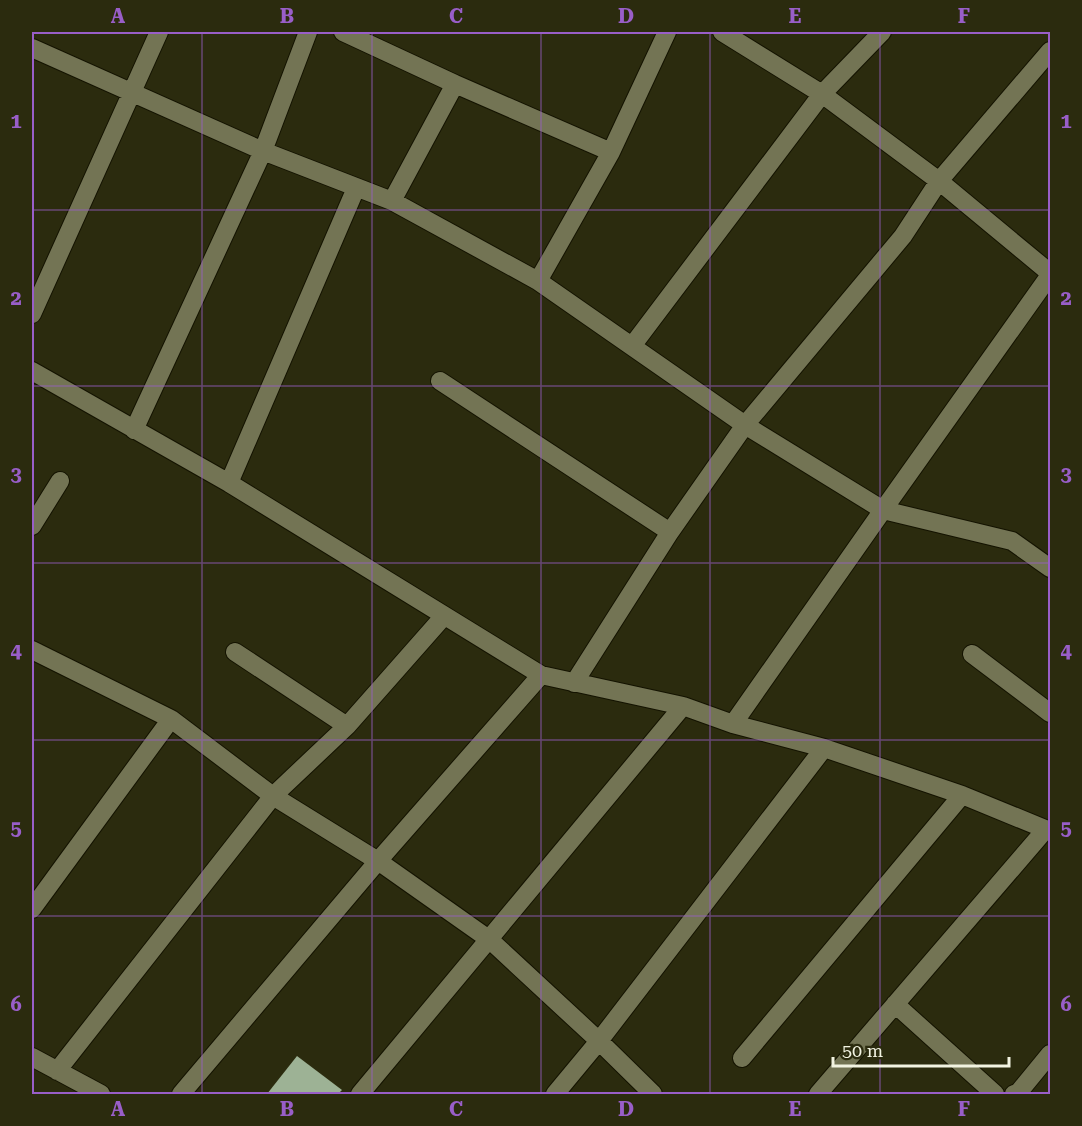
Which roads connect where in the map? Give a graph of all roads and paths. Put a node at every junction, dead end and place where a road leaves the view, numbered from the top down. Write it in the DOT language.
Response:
graph roads {
  1 [pos="159,32"];
  2 [pos="308,32"];
  3 [pos="343,32"];
  4 [pos="667,32"];
  5 [pos="722,32"];
  6 [pos="882,32"];
  7 [pos="32,48"];
  8 [pos="1050,51"];
  9 [pos="455,84"];
  10 [pos="132,93"];
  11 [pos="822,94"];
  12 [pos="263,151"];
  13 [pos="612,152"];
  14 [pos="939,181"];
  15 [pos="356,188"];
  16 [pos="392,201"];
  17 [pos="1050,274"];
  18 [pos="538,281"];
  19 [pos="32,314"];
  20 [pos="632,346"];
  21 [pos="32,371"];
  22 [pos="440,381"];
  23 [pos="745,425"];
  24 [pos="134,430"];
  25 [pos="60,481"];
  26 [pos="229,483"];
  27 [pos="883,510"];
  28 [pos="32,526"];
  29 [pos="670,532"];
  30 [pos="1050,568"];
  31 [pos="444,616"];
  32 [pos="32,650"];
  33 [pos="235,652"];
  34 [pos="972,654"];
  35 [pos="541,675"];
  36 [pos="574,683"];
  37 [pos="683,706"];
  38 [pos="1050,713"];
  39 [pos="171,719"];
  40 [pos="733,724"];
  41 [pos="347,726"];
  42 [pos="824,748"];
  43 [pos="962,795"];
  44 [pos="273,796"];
  45 [pos="1048,830"];
  46 [pos="378,861"];
  47 [pos="32,909"];
  48 [pos="490,940"];
  49 [pos="896,1004"];
  50 [pos="599,1041"];
  51 [pos="1050,1054"];
  52 [pos="32,1057"];
  53 [pos="741,1058"];
  54 [pos="57,1071"];
  55 [pos="826,1092"];
  56 [pos="96,1093"];
  57 [pos="181,1095"];
  58 [pos="360,1095"];
  59 [pos="555,1095"];
  60 [pos="653,1095"];
  61 [pos="995,1095"];
  62 [pos="1014,1095"];
  1 -- 10 [label="street"];
  2 -- 12 [label="street"];
  3 -- 9 [label="street"];
  4 -- 13 [label="street"];
  5 -- 11 [label="street"];
  6 -- 11 [label="street"];
  7 -- 10 [label="street"];
  8 -- 14 [label="street"];
  9 -- 13 [label="street"];
  9 -- 16 [label="street"];
  10 -- 12 [label="street"];
  10 -- 19 [label="street"];
  11 -- 14 [label="street"];
  11 -- 20 [label="street"];
  12 -- 15 [label="street"];
  12 -- 24 [label="street"];
  13 -- 18 [label="street"];
  14 -- 17 [label="street"];
  14 -- 23 [label="street"];
  15 -- 16 [label="street"];
  15 -- 26 [label="street"];
  16 -- 18 [label="street"];
  17 -- 27 [label="street"];
  18 -- 20 [label="street"];
  20 -- 23 [label="street"];
  21 -- 24 [label="street"];
  22 -- 29 [label="street"];
  23 -- 27 [label="street"];
  23 -- 29 [label="street"];
  24 -- 26 [label="street"];
  25 -- 28 [label="street"];
  26 -- 31 [label="street"];
  27 -- 30 [label="street"];
  27 -- 40 [label="street"];
  29 -- 36 [label="street"];
  31 -- 35 [label="street"];
  31 -- 41 [label="street"];
  32 -- 39 [label="street"];
  33 -- 41 [label="street"];
  34 -- 38 [label="street"];
  35 -- 36 [label="street"];
  35 -- 46 [label="street"];
  36 -- 37 [label="street"];
  37 -- 40 [label="street"];
  37 -- 48 [label="street"];
  39 -- 44 [label="street"];
  39 -- 47 [label="street"];
  40 -- 42 [label="street"];
  41 -- 44 [label="street"];
  42 -- 43 [label="street"];
  42 -- 50 [label="street"];
  43 -- 45 [label="street"];
  43 -- 53 [label="street"];
  44 -- 46 [label="street"];
  44 -- 54 [label="street"];
  45 -- 49 [label="street"];
  46 -- 48 [label="street"];
  46 -- 57 [label="street"];
  48 -- 50 [label="street"];
  48 -- 58 [label="street"];
  49 -- 55 [label="street"];
  49 -- 61 [label="street"];
  50 -- 59 [label="street"];
  50 -- 60 [label="street"];
  51 -- 62 [label="street"];
  52 -- 54 [label="street"];
  54 -- 56 [label="street"];
}
